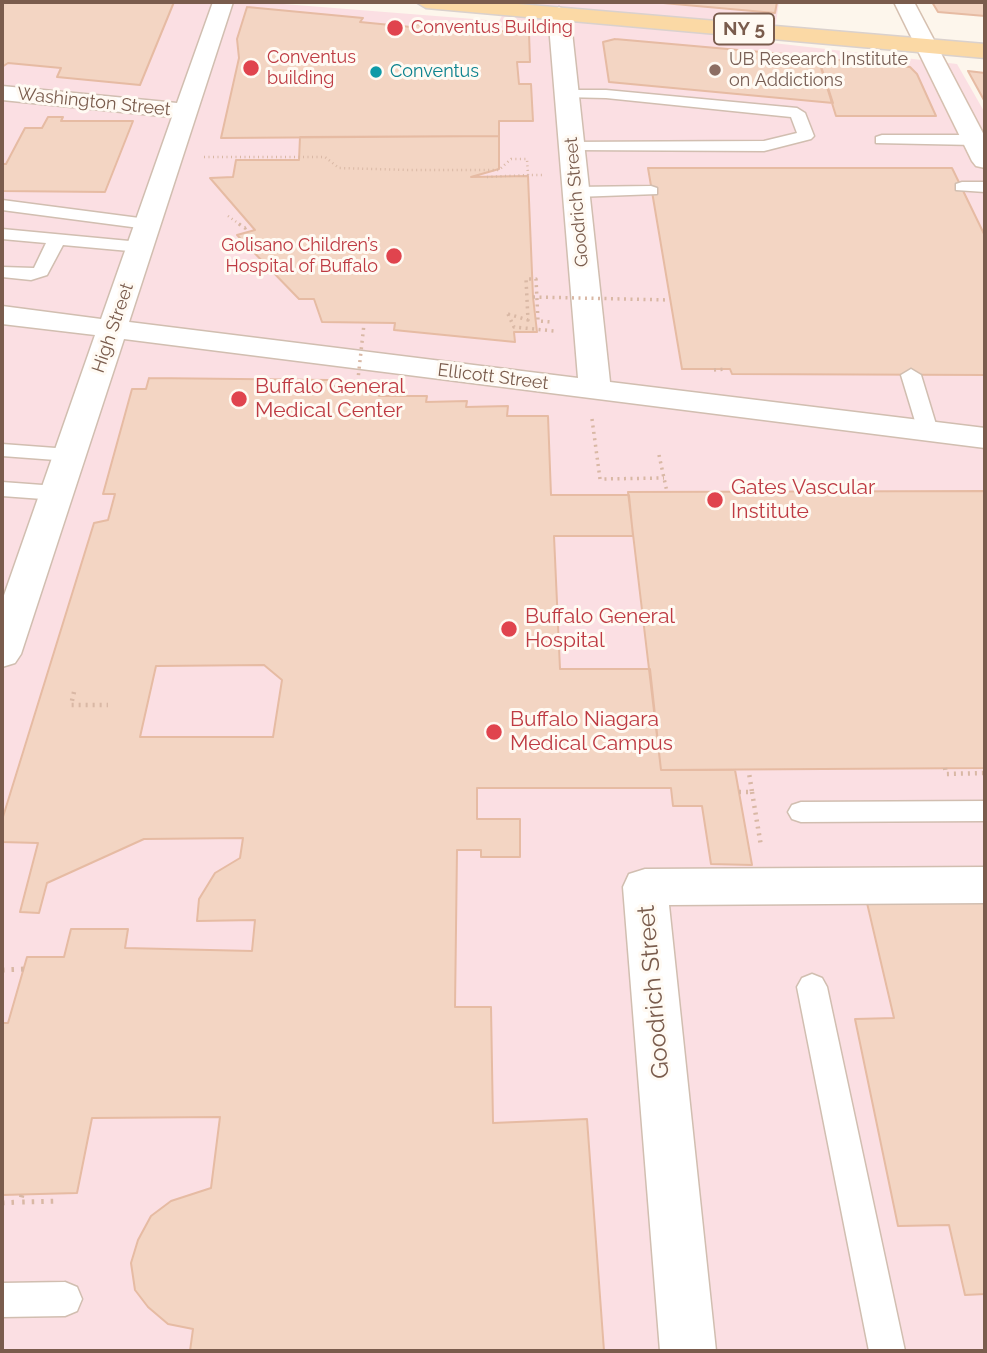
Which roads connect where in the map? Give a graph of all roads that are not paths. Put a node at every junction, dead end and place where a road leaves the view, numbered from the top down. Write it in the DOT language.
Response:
graph roads {
  1 [pos="223,2"];
  2 [pos="426,2"];
  3 [pos="905,2"];
  4 [pos="498,5"];
  5 [pos="529,6"];
  6 [pos="559,13"];
  7 [pos="928,46"];
  8 [pos="985,51"];
  9 [pos="2,93"];
  10 [pos="568,94"];
  11 [pos="186,111"];
  12 [pos="883,140"];
  13 [pos="572,145"];
  14 [pos="982,154"];
  15 [pos="962,187"];
  16 [pos="985,187"];
  17 [pos="651,191"];
  18 [pos="576,192"];
  19 [pos="2,205"];
  20 [pos="2,234"];
  21 [pos="143,235"];
  22 [pos="57,239"];
  23 [pos="2,272"];
  24 [pos="2,315"];
  25 [pos="112,329"];
  26 [pos="911,375"];
  27 [pos="593,403"];
  28 [pos="929,431"];
  29 [pos="985,438"];
  30 [pos="2,450"];
  31 [pos="69,455"];
  32 [pos="2,489"];
  33 [pos="56,493"];
  34 [pos="2,654"];
  35 [pos="985,811"];
  36 [pos="801,812"];
  37 [pos="985,885"];
  38 [pos="812,987"];
  39 [pos="65,1299"];
  40 [pos="2,1300"];
  41 [pos="688,1351"];
  42 [pos="887,1351"];
  1 -- 11 [label="street, High Street"];
  2 -- 4 [label="main road, NY 5"];
  3 -- 7 [label="street"];
  4 -- 5 [label="main road, NY 5"];
  5 -- 6 [label="main road, NY 5"];
  6 -- 7 [label="main road, NY 5"];
  6 -- 10 [label="street, Goodrich Street"];
  7 -- 8 [label="main road, NY 5"];
  7 -- 14 [label="street"];
  9 -- 11 [label="street, Washington Street"];
  10 -- 13 [label="street, Goodrich Street"];
  10 -- 13 [label="lane"];
  11 -- 21 [label="street, High Street"];
  12 -- 14 [label="lane"];
  13 -- 18 [label="street, Goodrich Street"];
  15 -- 16 [label="lane"];
  17 -- 18 [label="lane"];
  18 -- 27 [label="street, Goodrich Street"];
  19 -- 21 [label="lane"];
  20 -- 22 [label="lane"];
  21 -- 22 [label="lane"];
  21 -- 25 [label="street, High Street"];
  22 -- 23 [label="lane"];
  24 -- 25 [label="street, Ellicott Street"];
  25 -- 27 [label="street, Ellicott Street"];
  25 -- 31 [label="street, High Street"];
  26 -- 28 [label="lane"];
  27 -- 28 [label="street, Ellicott Street"];
  28 -- 29 [label="street, Ellicott Street"];
  30 -- 31 [label="lane"];
  31 -- 33 [label="street, High Street"];
  32 -- 33 [label="lane"];
  33 -- 34 [label="street, High Street"];
  35 -- 36 [label="lane"];
  37 -- 41 [label="street, Goodrich Street"];
  38 -- 42 [label="lane"];
  39 -- 40 [label="lane"];
}
